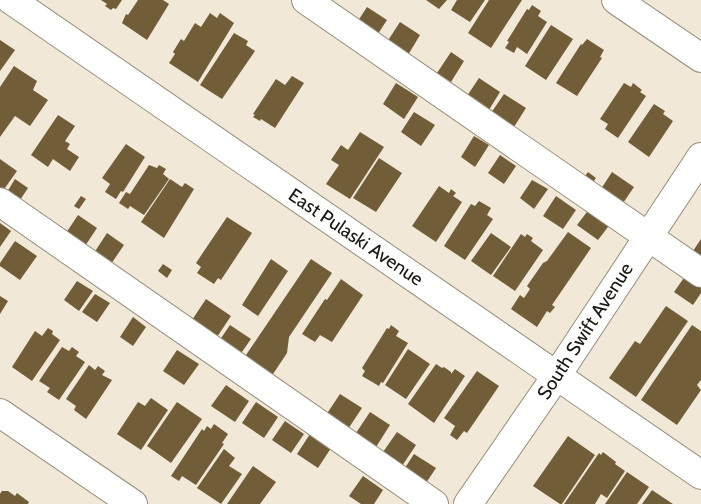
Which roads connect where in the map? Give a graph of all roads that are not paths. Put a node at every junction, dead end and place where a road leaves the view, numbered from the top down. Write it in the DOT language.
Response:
graph roads {
  1 [pos="11,0"];
  2 [pos="306,0"];
  3 [pos="616,0"];
  4 [pos="701,58"];
  5 [pos="701,157"];
  6 [pos="0,202"];
  7 [pos="647,236"];
  8 [pos="701,273"];
  9 [pos="557,375"];
  10 [pos="0,413"];
  11 [pos="701,474"];
  12 [pos="133,504"];
  13 [pos="434,504"];
  14 [pos="468,504"];
  1 -- 9 [label="street, East Pulaski Avenue"];
  2 -- 7 [label="street"];
  3 -- 4 [label="street"];
  5 -- 7 [label="street, South Swift Avenue"];
  6 -- 13 [label="street"];
  7 -- 8 [label="street"];
  7 -- 9 [label="street, South Swift Avenue"];
  9 -- 11 [label="street, East Pulaski Avenue"];
  9 -- 14 [label="street, South Swift Avenue"];
  10 -- 12 [label="street"];
}
